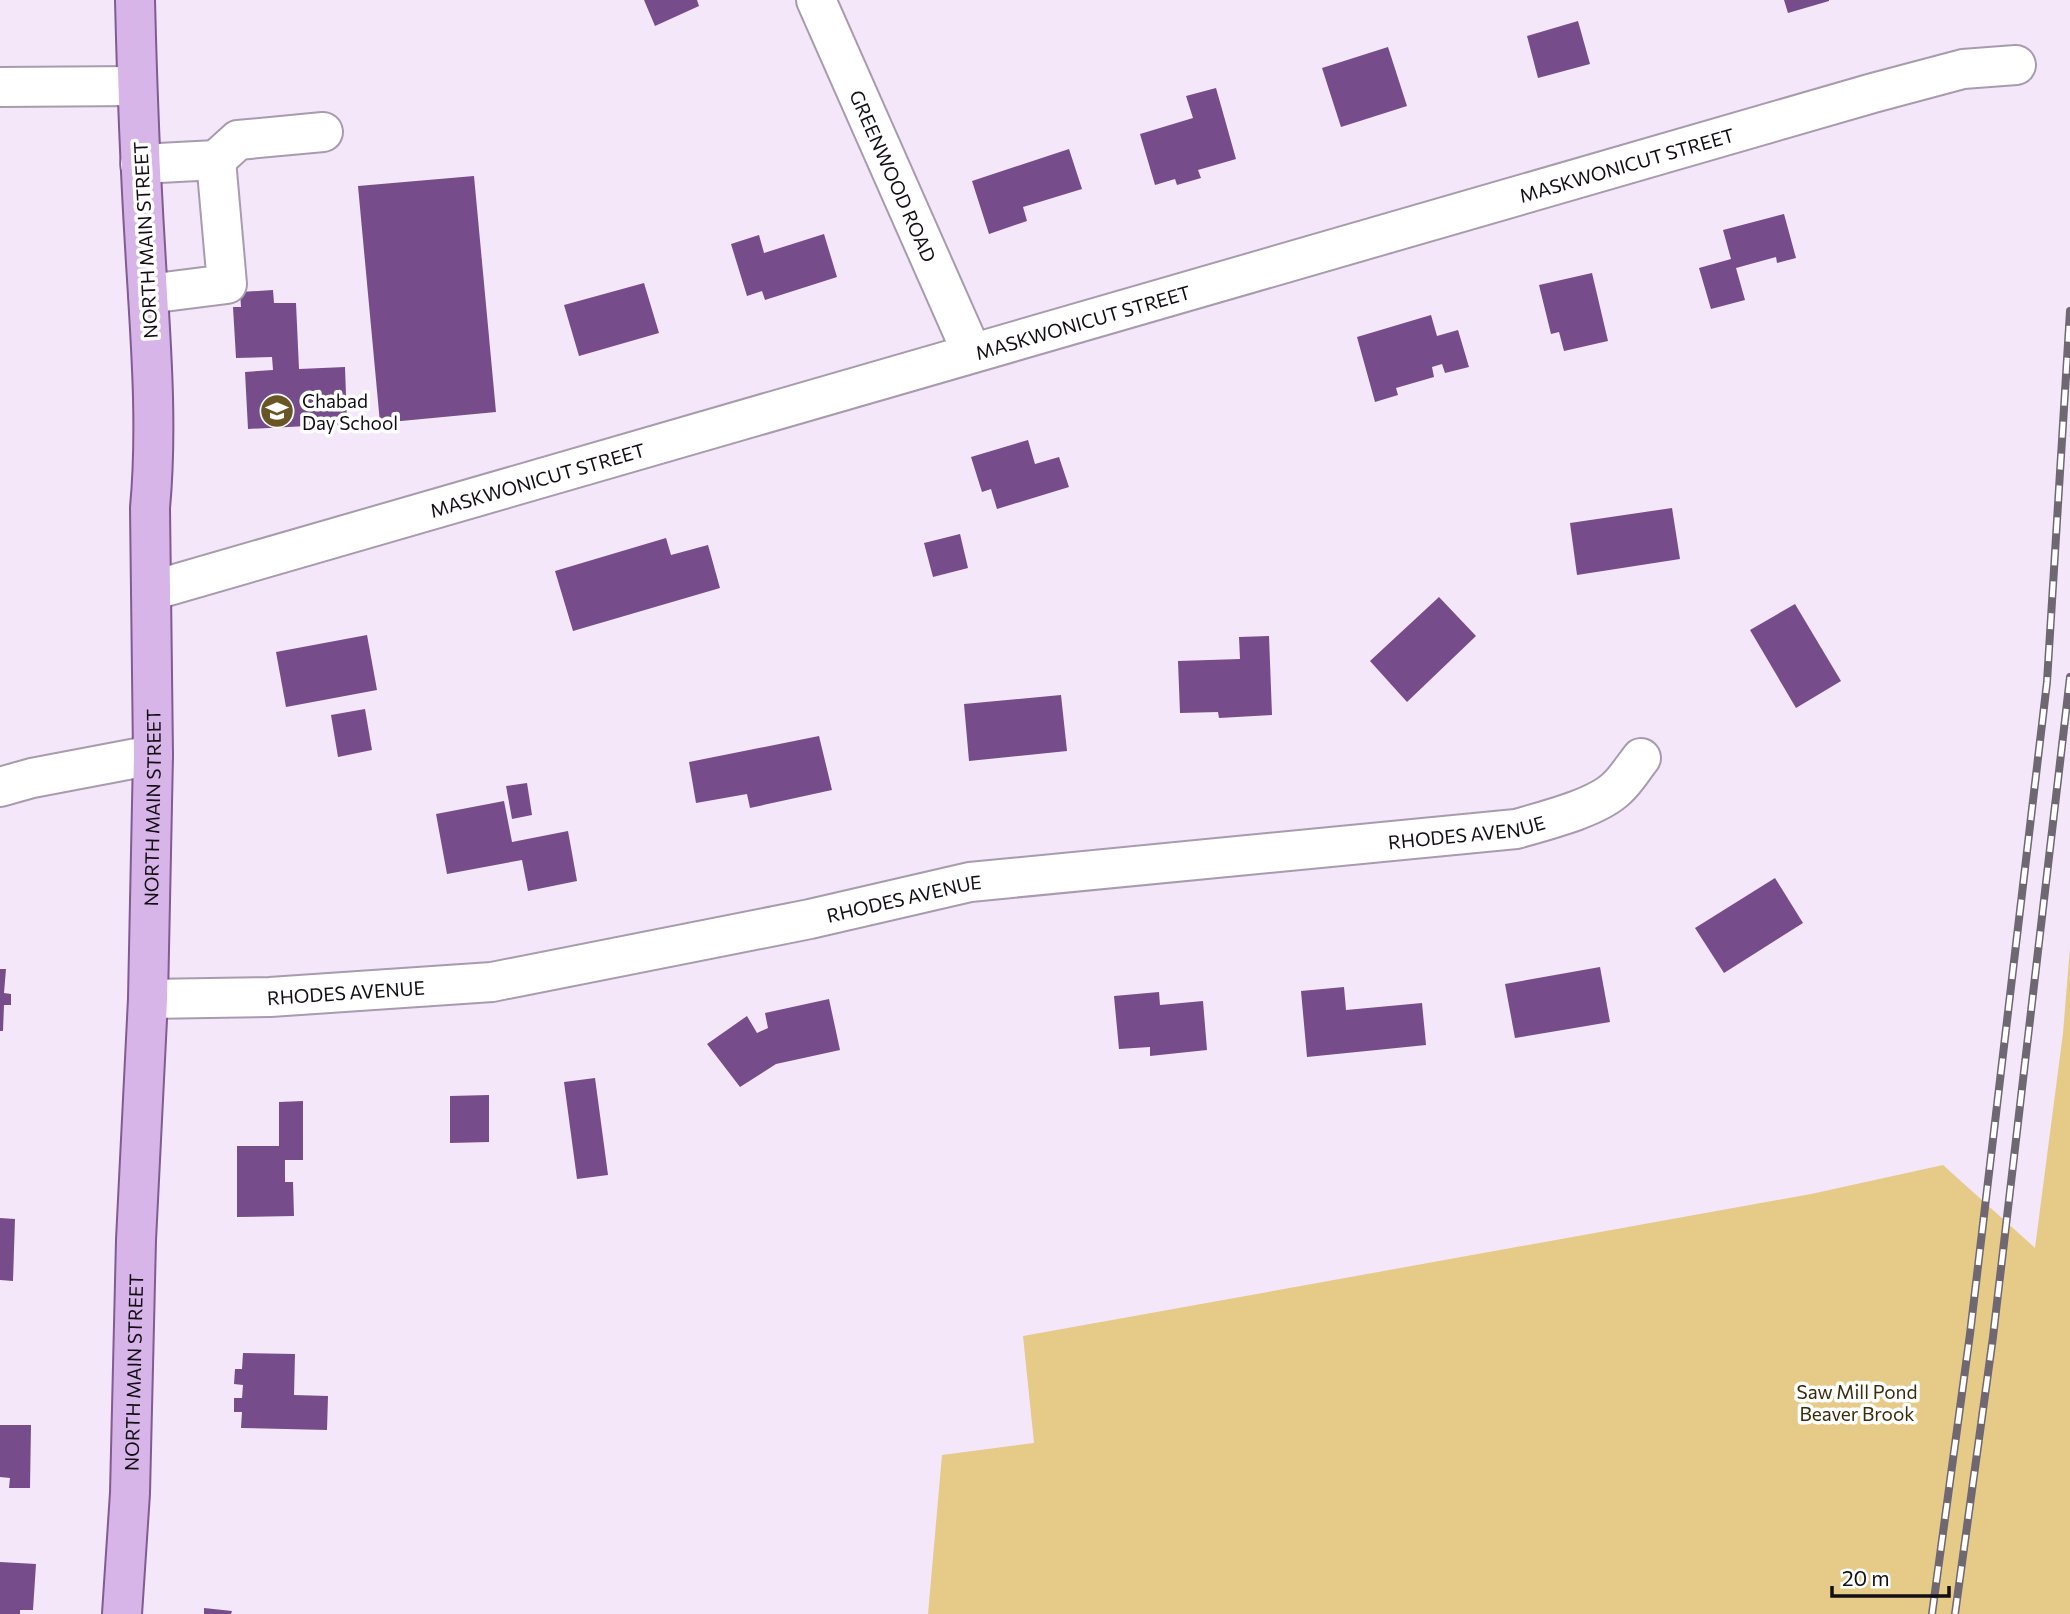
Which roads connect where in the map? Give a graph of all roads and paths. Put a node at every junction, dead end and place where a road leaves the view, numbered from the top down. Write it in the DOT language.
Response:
graph roads {
  1 [pos="135,0"];
  2 [pos="816,0"];
  3 [pos="2016,65"];
  4 [pos="137,86"];
  5 [pos="0,87"];
  6 [pos="323,132"];
  7 [pos="216,160"];
  8 [pos="140,164"];
  9 [pos="148,294"];
  10 [pos="972,353"];
  11 [pos="151,591"];
  12 [pos="153,755"];
  13 [pos="1641,758"];
  14 [pos="0,787"];
  15 [pos="148,999"];
  16 [pos="122,1614"];
  1 -- 4 [label="main road, NORTH MAIN STREET"];
  2 -- 10 [label="street, GREENWOOD ROAD"];
  3 -- 10 [label="street, MASKWONICUT STREET"];
  4 -- 5 [label="street"];
  4 -- 8 [label="main road, NORTH MAIN STREET"];
  6 -- 7 [label="street"];
  7 -- 8 [label="street"];
  7 -- 9 [label="street"];
  8 -- 9 [label="main road, NORTH MAIN STREET"];
  9 -- 11 [label="main road, NORTH MAIN STREET"];
  10 -- 11 [label="street, MASKWONICUT STREET"];
  11 -- 12 [label="main road, NORTH MAIN STREET"];
  12 -- 14 [label="street"];
  12 -- 15 [label="main road, NORTH MAIN STREET"];
  13 -- 15 [label="street, RHODES AVENUE"];
  15 -- 16 [label="main road, NORTH MAIN STREET"];
}
